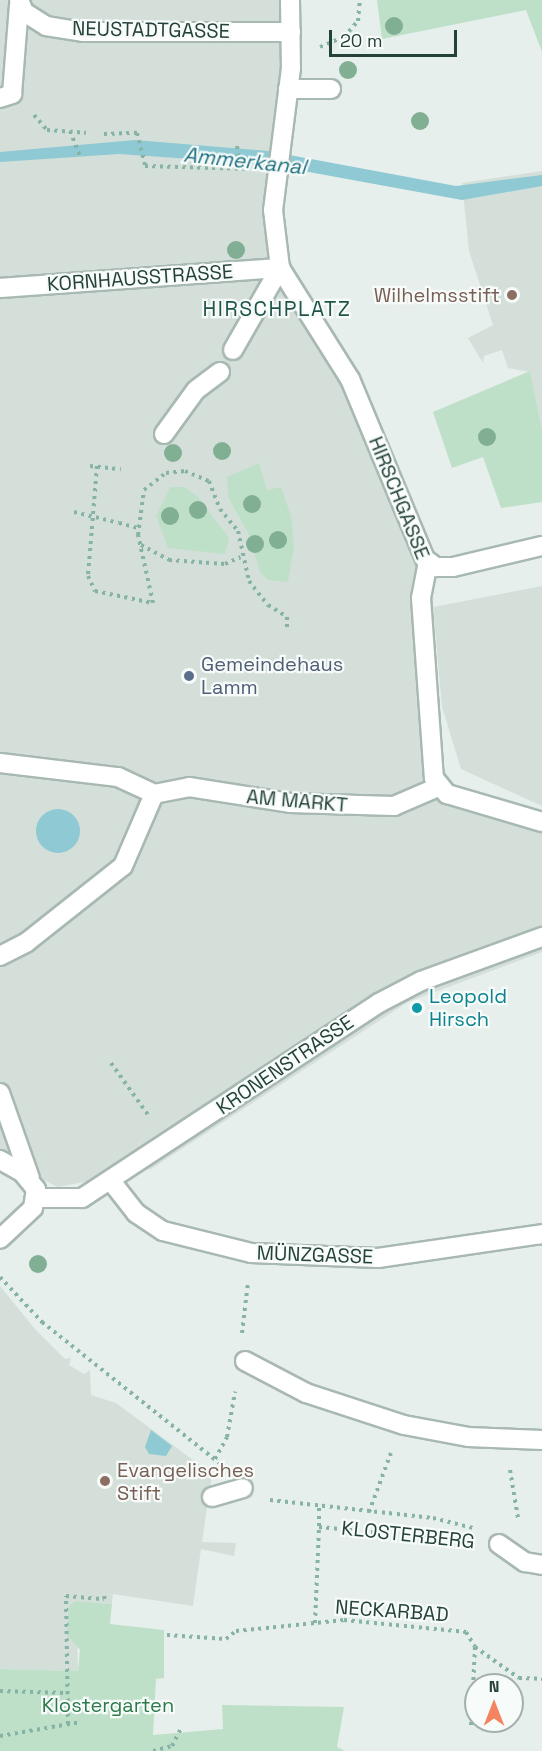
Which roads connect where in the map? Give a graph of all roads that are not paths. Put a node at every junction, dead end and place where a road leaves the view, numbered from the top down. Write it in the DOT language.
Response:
graph roads {
  1 [pos="290,0"];
  2 [pos="19,3"];
  3 [pos="291,32"];
  4 [pos="288,89"];
  5 [pos="331,89"];
  6 [pos="6,96"];
  7 [pos="280,268"];
  8 [pos="0,288"];
  9 [pos="233,350"];
  10 [pos="220,372"];
  11 [pos="164,434"];
  12 [pos="542,546"];
  13 [pos="428,562"];
  14 [pos="0,763"];
  15 [pos="438,787"];
  16 [pos="154,794"];
  17 [pos="542,822"];
  18 [pos="542,937"];
  19 [pos="0,956"];
  20 [pos="0,1093"];
  21 [pos="0,1160"];
  22 [pos="30,1178"];
  23 [pos="111,1181"];
  24 [pos="36,1198"];
  25 [pos="542,1234"];
  26 [pos="0,1239"];
  27 [pos="245,1361"];
  28 [pos="542,1440"];
  29 [pos="243,1488"];
  30 [pos="212,1497"];
  31 [pos="499,1544"];
  32 [pos="542,1565"];
  1 -- 3 [label="street"];
  2 -- 3 [label="street, NEUSTADTGASSE"];
  2 -- 6 [label="street, NEUSTADTGASSE"];
  3 -- 4 [label="street"];
  4 -- 5 [label="street"];
  4 -- 7 [label="street"];
  7 -- 8 [label="street, KORNHAUSSTRASSE"];
  7 -- 9 [label="street"];
  7 -- 13 [label="street, HIRSCHGASSE"];
  10 -- 11 [label="street"];
  12 -- 13 [label="street"];
  13 -- 15 [label="street, HIRSCHGASSE"];
  14 -- 16 [label="street"];
  15 -- 16 [label="street, AM MARKT"];
  15 -- 17 [label="street"];
  16 -- 19 [label="street"];
  18 -- 23 [label="street, KRONENSTRASSE"];
  20 -- 22 [label="street"];
  21 -- 22 [label="street"];
  22 -- 24 [label="street"];
  23 -- 24 [label="street, KRONENSTRASSE"];
  23 -- 25 [label="street, MÜNZGASSE"];
  24 -- 26 [label="street"];
  27 -- 28 [label="street"];
  29 -- 30 [label="street"];
  31 -- 32 [label="street"];
}
